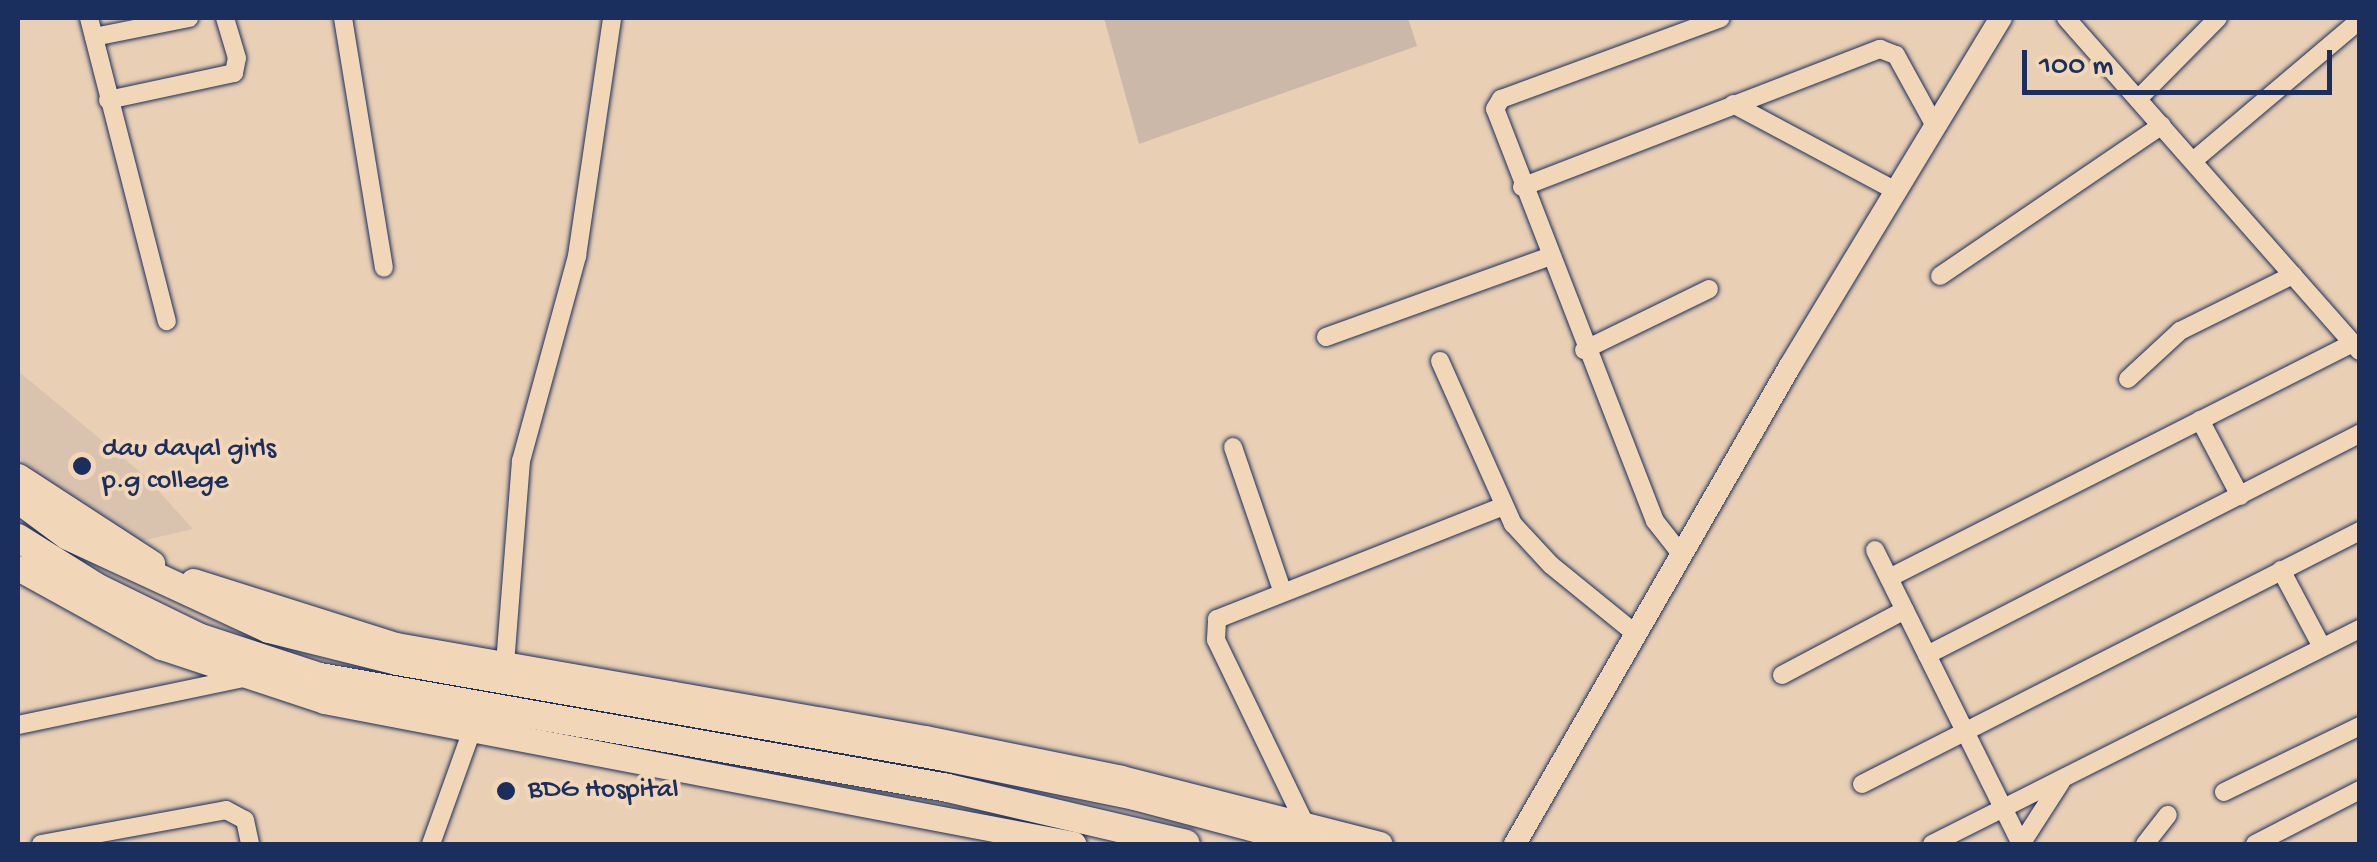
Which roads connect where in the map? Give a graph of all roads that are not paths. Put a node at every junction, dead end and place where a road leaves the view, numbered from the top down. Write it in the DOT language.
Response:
graph roads {
  1 [pos="89,18"];
  2 [pos="189,18"];
  3 [pos="225,18"];
  4 [pos="344,18"];
  5 [pos="612,18"];
  6 [pos="1721,18"];
  7 [pos="2001,18"];
  8 [pos="2066,18"];
  9 [pos="2218,18"];
  10 [pos="2360,20"];
  11 [pos="94,37"];
  12 [pos="2138,99"];
  13 [pos="108,100"];
  14 [pos="1733,104"];
  15 [pos="1935,126"];
  16 [pos="2162,126"];
  17 [pos="2193,162"];
  18 [pos="1522,187"];
  19 [pos="1896,191"];
  20 [pos="1548,257"];
  21 [pos="384,268"];
  22 [pos="1940,276"];
  23 [pos="2294,276"];
  24 [pos="1709,289"];
  25 [pos="167,321"];
  26 [pos="1326,337"];
  27 [pos="2356,347"];
  28 [pos="1584,350"];
  29 [pos="1440,361"];
  30 [pos="2128,380"];
  31 [pos="2200,420"];
  32 [pos="2360,434"];
  33 [pos="1233,447"];
  34 [pos="18,476"];
  35 [pos="2240,496"];
  36 [pos="18,499"];
  37 [pos="1501,507"];
  38 [pos="2360,530"];
  39 [pos="18,538"];
  40 [pos="1875,550"];
  41 [pos="1682,554"];
  42 [pos="18,568"];
  43 [pos="2280,570"];
  44 [pos="1889,578"];
  45 [pos="1282,590"];
  46 [pos="1905,610"];
  47 [pos="2360,629"];
  48 [pos="1636,634"];
  49 [pos="2322,648"];
  50 [pos="1927,655"];
  51 [pos="505,664"];
  52 [pos="1782,675"];
  53 [pos="243,678"];
  54 [pos="18,726"];
  55 [pos="2360,726"];
  56 [pos="472,730"];
  57 [pos="1965,732"];
  58 [pos="2063,780"];
  59 [pos="1862,784"];
  60 [pos="2360,790"];
  61 [pos="2224,792"];
  62 [pos="2004,811"];
  63 [pos="2168,815"];
  64 [pos="1311,835"];
  65 [pos="40,844"];
  66 [pos="250,844"];
  67 [pos="430,844"];
  68 [pos="1074,844"];
  69 [pos="1186,844"];
  70 [pos="1380,844"];
  71 [pos="1514,844"];
  72 [pos="1932,844"];
  73 [pos="2021,844"];
  74 [pos="2145,844"];
  75 [pos="2255,844"];
  1 -- 11 [label="street"];
  2 -- 11 [label="street"];
  3 -- 13 [label="street"];
  4 -- 21 [label="street"];
  5 -- 51 [label="street"];
  6 -- 18 [label="street"];
  7 -- 15 [label="street"];
  8 -- 12 [label="street"];
  9 -- 12 [label="street"];
  10 -- 17 [label="street"];
  11 -- 13 [label="street"];
  12 -- 16 [label="street"];
  13 -- 25 [label="street"];
  14 -- 15 [label="street"];
  14 -- 18 [label="street"];
  14 -- 19 [label="street"];
  15 -- 19 [label="street"];
  16 -- 17 [label="street"];
  16 -- 22 [label="street"];
  17 -- 23 [label="street"];
  18 -- 20 [label="street"];
  19 -- 41 [label="street"];
  20 -- 26 [label="street"];
  20 -- 28 [label="street"];
  23 -- 27 [label="street"];
  23 -- 30 [label="street"];
  24 -- 28 [label="street"];
  27 -- 31 [label="street"];
  28 -- 41 [label="street"];
  29 -- 37 [label="street"];
  31 -- 35 [label="street"];
  31 -- 44 [label="street"];
  32 -- 35 [label="street"];
  33 -- 45 [label="street"];
  34 -- 51 [label="main road"];
  35 -- 50 [label="street"];
  36 -- 64 [label="main road"];
  37 -- 45 [label="street"];
  37 -- 48 [label="street"];
  38 -- 43 [label="street"];
  39 -- 69 [label="main road"];
  40 -- 44 [label="street"];
  41 -- 48 [label="street"];
  42 -- 53 [label="main road"];
  43 -- 49 [label="street"];
  43 -- 57 [label="street"];
  44 -- 46 [label="street"];
  45 -- 64 [label="street"];
  46 -- 50 [label="street"];
  46 -- 52 [label="street"];
  47 -- 49 [label="street"];
  48 -- 71 [label="street"];
  49 -- 58 [label="street"];
  50 -- 57 [label="street"];
  51 -- 64 [label="main road"];
  53 -- 54 [label="street"];
  53 -- 56 [label="main road"];
  55 -- 61 [label="street"];
  56 -- 67 [label="street"];
  56 -- 68 [label="main road"];
  57 -- 59 [label="street"];
  57 -- 62 [label="street"];
  58 -- 62 [label="street"];
  58 -- 73 [label="street"];
  60 -- 75 [label="street"];
  62 -- 72 [label="street"];
  62 -- 73 [label="street"];
  63 -- 74 [label="street"];
  64 -- 70 [label="main road"];
  65 -- 66 [label="street"];
}
